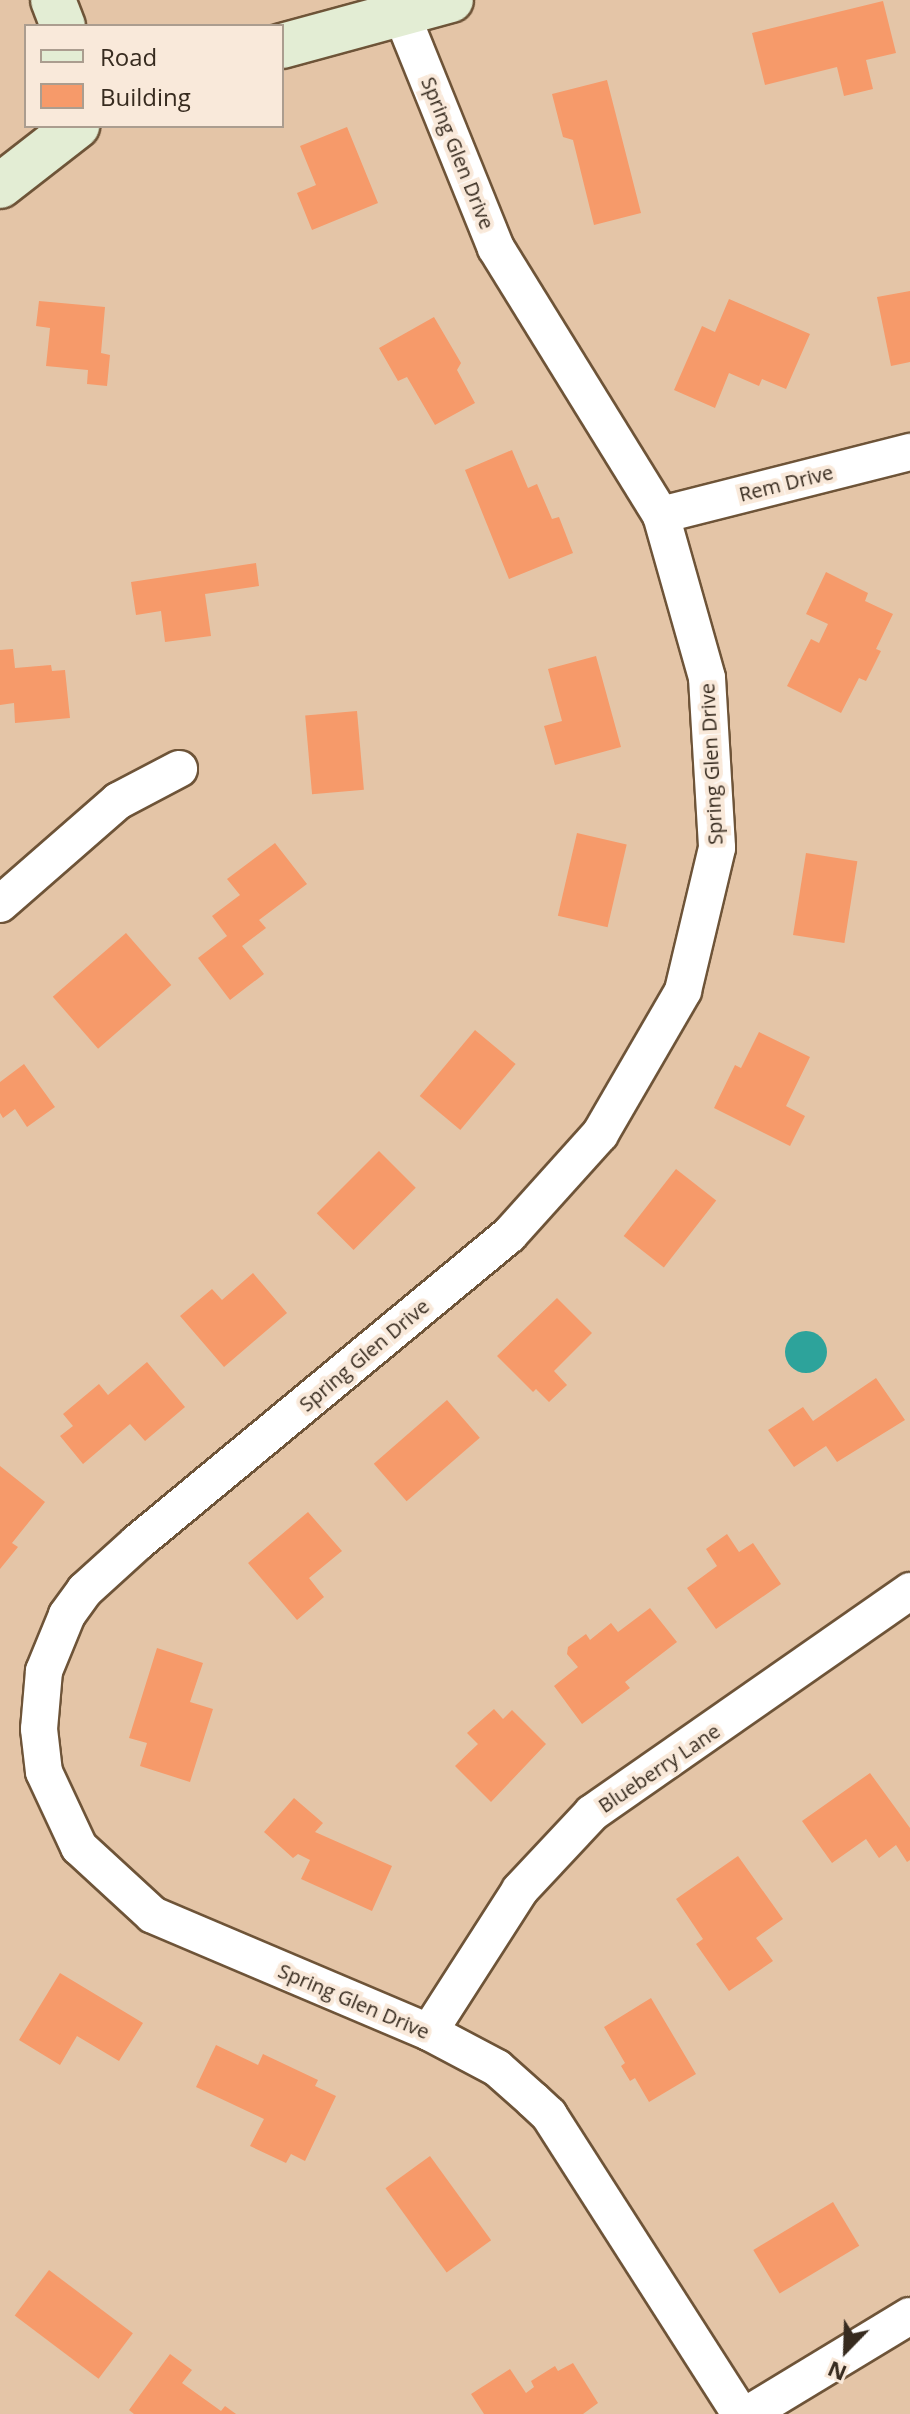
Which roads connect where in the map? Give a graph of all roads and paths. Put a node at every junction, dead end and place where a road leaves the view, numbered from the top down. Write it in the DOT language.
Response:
graph roads {
  1 [pos="53,0"];
  2 [pos="451,0"];
  3 [pos="401,13"];
  4 [pos="62,24"];
  5 [pos="284,45"];
  6 [pos="74,128"];
  7 [pos="0,186"];
  8 [pos="910,452"];
  9 [pos="661,515"];
  10 [pos="179,769"];
  11 [pos="0,904"];
  12 [pos="910,1591"];
  13 [pos="429,2032"];
  14 [pos="910,2316"];
  15 [pos="740,2414"];
  16 [pos="748,2414"];
  1 -- 4 [label="street"];
  2 -- 3 [label="street"];
  3 -- 5 [label="street"];
  3 -- 9 [label="street, Spring Glen Drive"];
  6 -- 7 [label="street"];
  8 -- 9 [label="street, Rem Drive"];
  9 -- 13 [label="street, Spring Glen Drive"];
  10 -- 11 [label="street"];
  12 -- 13 [label="street, Blueberry Lane"];
  13 -- 15 [label="street, Spring Glen Drive"];
  14 -- 16 [label="street"];
}
